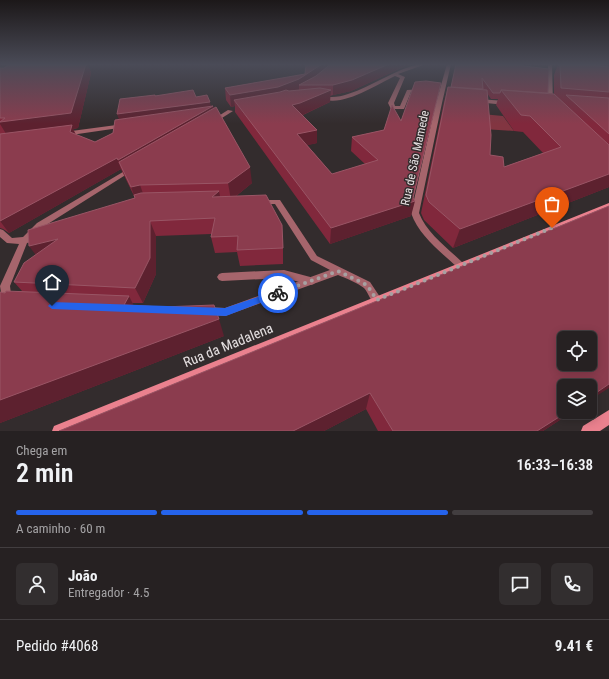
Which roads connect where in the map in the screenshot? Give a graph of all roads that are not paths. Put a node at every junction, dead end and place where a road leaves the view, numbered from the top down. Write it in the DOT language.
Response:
graph roads {
  1 [pos="373,84"];
  2 [pos="399,84"];
  3 [pos="445,84"];
  4 [pos="551,84"];
  5 [pos="429,91"];
  6 [pos="313,97"];
  7 [pos="472,100"];
  8 [pos="511,103"];
  9 [pos="542,105"];
  10 [pos="237,109"];
  11 [pos="230,111"];
  12 [pos="210,114"];
  13 [pos="128,126"];
  14 [pos="203,127"];
  15 [pos="60,134"];
  16 [pos="138,166"];
  17 [pos="254,202"];
  18 [pos="609,205"];
  19 [pos="0,232"];
  20 [pos="39,236"];
  21 [pos="24,241"];
  22 [pos="460,266"];
  23 [pos="338,271"];
  24 [pos="222,277"];
  25 [pos="311,281"];
  26 [pos="2,287"];
  27 [pos="377,300"];
  28 [pos="14,302"];
  29 [pos="194,311"];
  30 [pos="609,417"];
  31 [pos="59,431"];
  32 [pos="588,431"];
  1 -- 6 [label="street"];
  2 -- 5 [label="street"];
  3 -- 22 [label="street, Rua de São Mamede"];
  4 -- 9 [label="street"];
  7 -- 8 [label="street"];
  10 -- 11 [label="street"];
  11 -- 12 [label="street"];
  11 -- 14 [label="street"];
  13 -- 15 [label="street"];
  16 -- 21 [label="street"];
  17 -- 23 [label="street"];
  18 -- 22 [label="main road, Rua da Madalena"];
  19 -- 21 [label="street"];
  20 -- 21 [label="street"];
  21 -- 26 [label="street"];
  22 -- 27 [label="main road, Rua da Madalena"];
  23 -- 25 [label="street"];
  23 -- 27 [label="street"];
  24 -- 25 [label="street"];
  25 -- 29 [label="street"];
  26 -- 28 [label="street"];
  27 -- 31 [label="main road, Rua da Madalena"];
  30 -- 32 [label="main road"];
}
